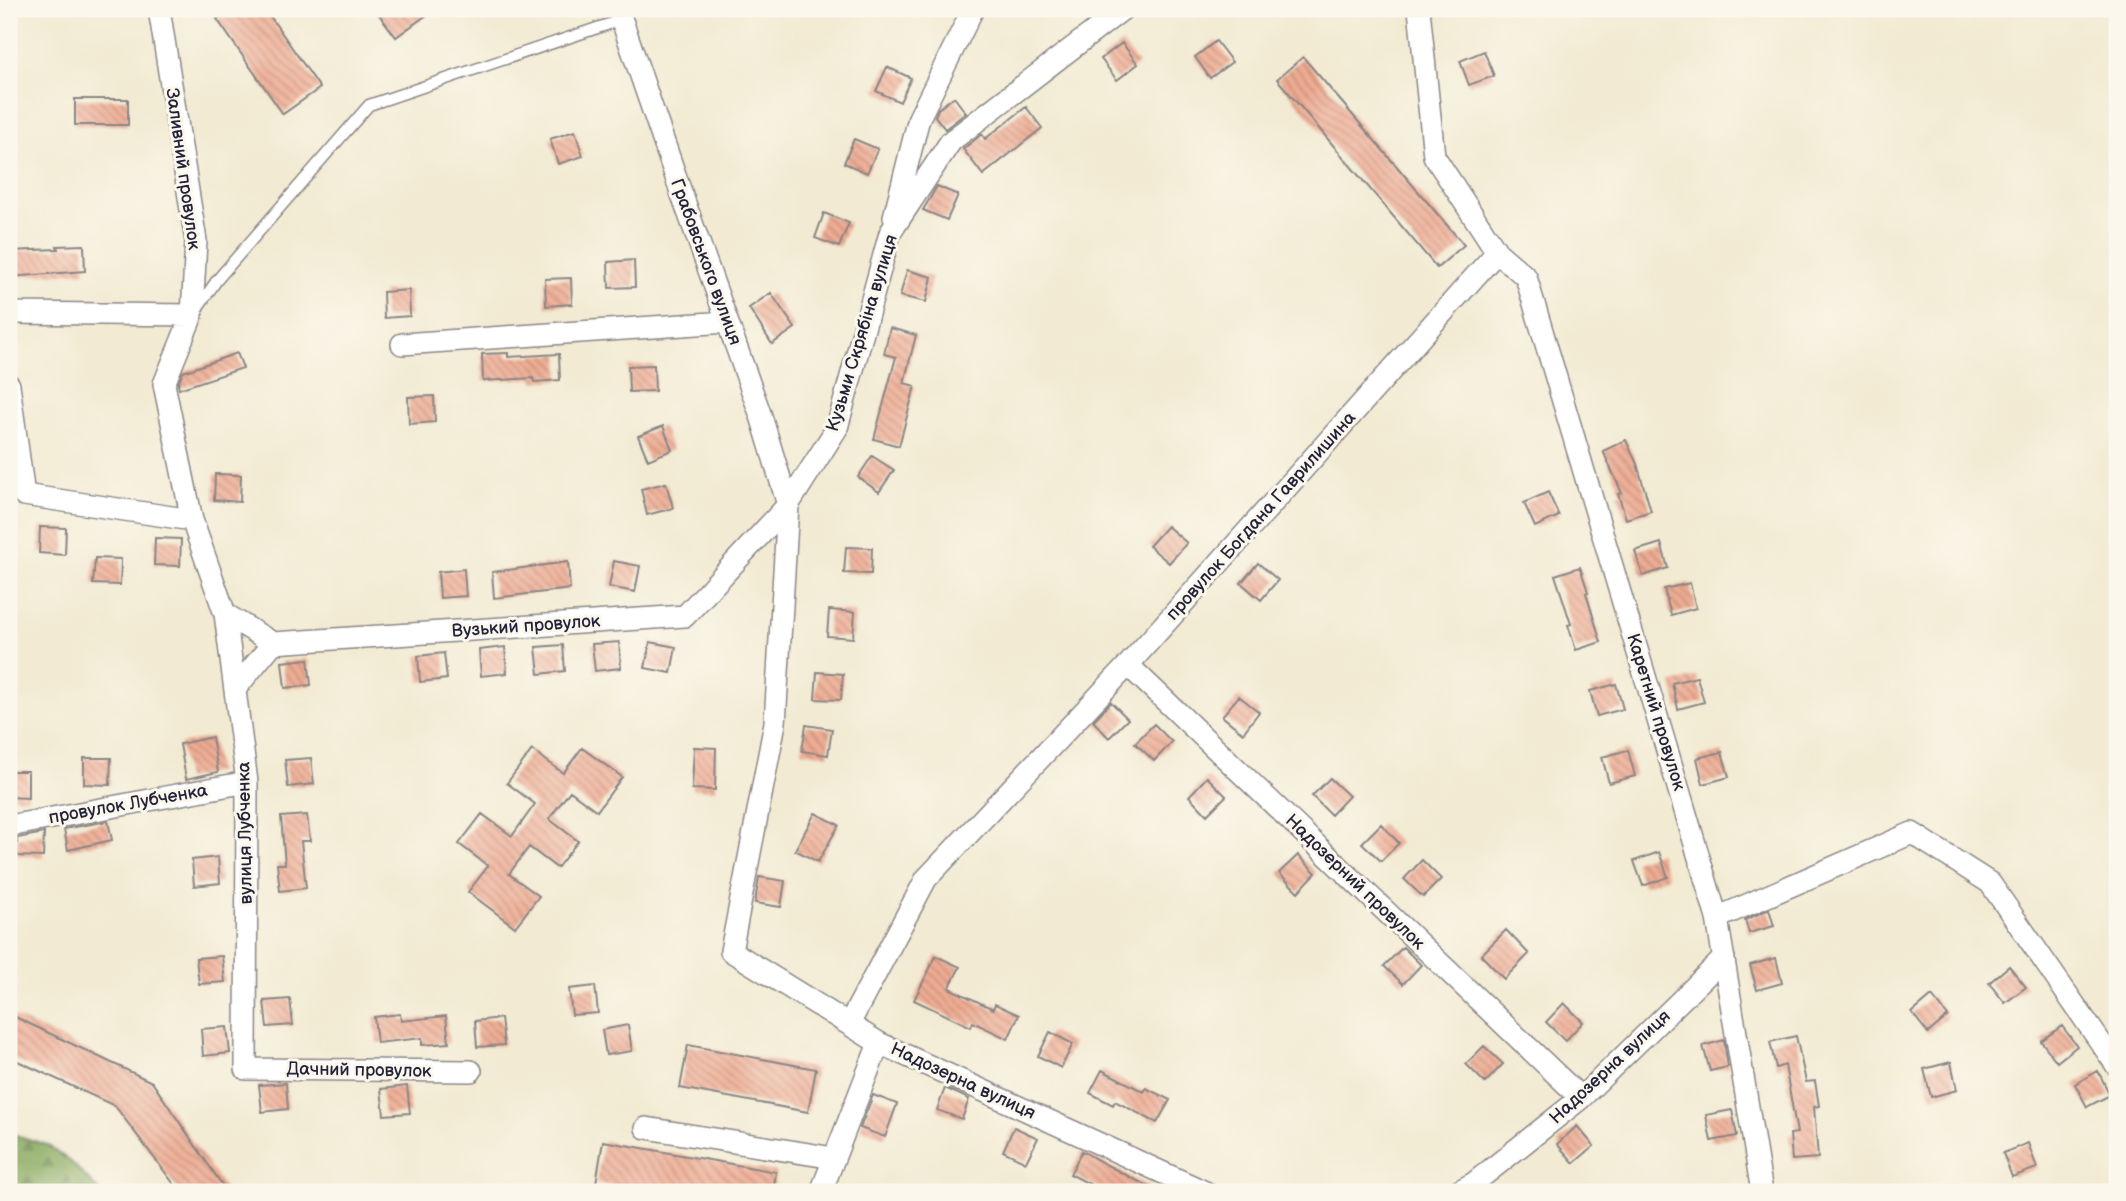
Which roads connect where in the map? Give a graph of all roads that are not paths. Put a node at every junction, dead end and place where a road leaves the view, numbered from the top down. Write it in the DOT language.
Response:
graph roads {
  1 [pos="159,9"];
  2 [pos="973,9"];
  3 [pos="1123,9"];
  4 [pos="1419,9"];
  5 [pos="620,14"];
  6 [pos="890,233"];
  7 [pos="1497,252"];
  8 [pos="9,313"];
  9 [pos="192,315"];
  10 [pos="727,321"];
  11 [pos="402,344"];
  12 [pos="9,385"];
  13 [pos="788,505"];
  14 [pos="192,520"];
  15 [pos="225,614"];
  16 [pos="273,643"];
  17 [pos="1128,665"];
  18 [pos="235,689"];
  19 [pos="247,782"];
  20 [pos="9,826"];
  21 [pos="1717,918"];
  22 [pos="731,951"];
  23 [pos="1724,958"];
  24 [pos="849,1024"];
  25 [pos="879,1043"];
  26 [pos="2117,1066"];
  27 [pos="246,1069"];
  28 [pos="471,1071"];
  29 [pos="1581,1098"];
  30 [pos="646,1128"];
  31 [pos="834,1158"];
  32 [pos="821,1192"];
  33 [pos="1205,1192"];
  34 [pos="1457,1192"];
  35 [pos="1762,1192"];
  1 -- 9 [label="street, Заливний провулок"];
  2 -- 6 [label="street"];
  3 -- 6 [label="street, Кузьми Скрябіна вулиця"];
  4 -- 7 [label="street"];
  5 -- 9 [label="lane"];
  5 -- 10 [label="street, Грабовського вулиця"];
  6 -- 13 [label="street, Кузьми Скрябіна вулиця"];
  7 -- 17 [label="street, провулок Богдана Гаврилишина"];
  7 -- 21 [label="street, Каретний провулок"];
  8 -- 9 [label="street"];
  9 -- 14 [label="street, вулиця Лубченка"];
  10 -- 11 [label="street"];
  10 -- 13 [label="street, Грабовського вулиця"];
  12 -- 14 [label="street"];
  13 -- 16 [label="street, Вузький провулок"];
  13 -- 22 [label="street, Кузьми Скрябіна вулиця"];
  14 -- 15 [label="street, вулиця Лубченка"];
  15 -- 16 [label="street"];
  15 -- 18 [label="street, вулиця Лубченка"];
  16 -- 18 [label="street"];
  17 -- 24 [label="street, провулок Богдана Гаврилишина"];
  17 -- 29 [label="street, Надозерний провулок"];
  18 -- 19 [label="street, вулиця Лубченка"];
  19 -- 20 [label="street, провулок Лубченка"];
  19 -- 27 [label="street, вулиця Лубченка"];
  21 -- 23 [label="street, Каретний провулок"];
  21 -- 26 [label="street"];
  22 -- 24 [label="street, Надозерна вулиця"];
  23 -- 29 [label="street, Надозерна вулиця"];
  23 -- 35 [label="street, Каретний провулок"];
  24 -- 25 [label="street, Надозерна вулиця"];
  25 -- 31 [label="street"];
  25 -- 33 [label="street, Надозерна вулиця"];
  27 -- 28 [label="street, Дачний провулок"];
  29 -- 34 [label="street, Надозерна вулиця"];
  30 -- 31 [label="street"];
  31 -- 32 [label="street"];
}
